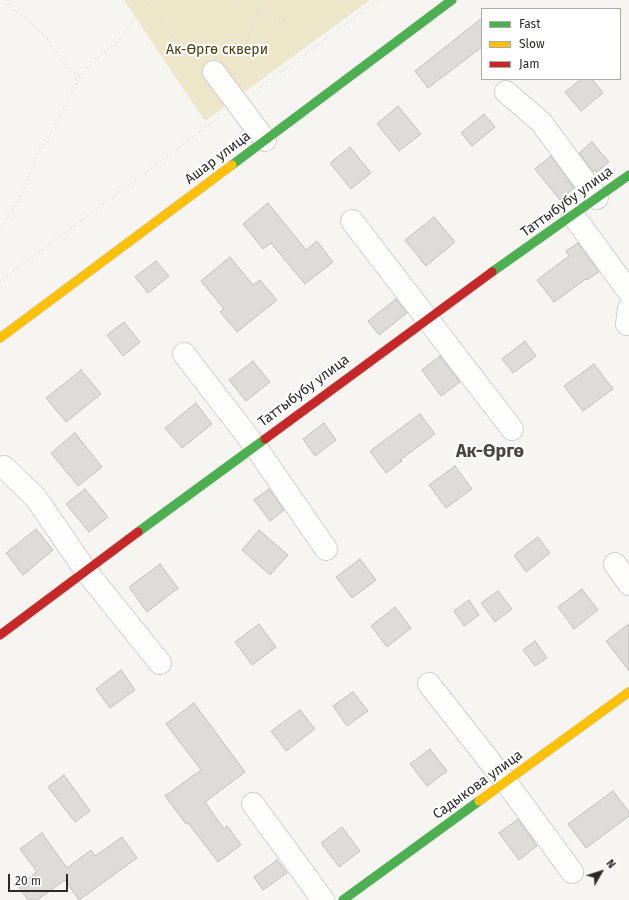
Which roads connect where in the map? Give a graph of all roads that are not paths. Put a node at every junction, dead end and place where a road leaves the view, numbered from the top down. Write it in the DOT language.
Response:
graph roads {
  1 [pos="452,0"];
  2 [pos="214,72"];
  3 [pos="506,92"];
  4 [pos="265,140"];
  5 [pos="629,175"];
  6 [pos="597,198"];
  7 [pos="573,215"];
  8 [pos="352,221"];
  9 [pos="629,292"];
  10 [pos="426,319"];
  11 [pos="0,338"];
  12 [pos="184,354"];
  13 [pos="512,430"];
  14 [pos="254,446"];
  15 [pos="4,467"];
  16 [pos="326,549"];
  17 [pos="615,564"];
  18 [pos="86,571"];
  19 [pos="629,584"];
  20 [pos="0,635"];
  21 [pos="160,663"];
  22 [pos="429,684"];
  23 [pos="629,692"];
  24 [pos="506,782"];
  25 [pos="253,804"];
  26 [pos="572,872"];
  27 [pos="323,900"];
  28 [pos="343,900"];
  1 -- 4 [label="street, Ашар улица"];
  2 -- 4 [label="street"];
  3 -- 6 [label="street"];
  4 -- 11 [label="street, Ашар улица"];
  5 -- 6 [label="street, Таттыбубу улица"];
  6 -- 7 [label="street, Таттыбубу улица"];
  7 -- 9 [label="street"];
  7 -- 10 [label="street, Таттыбубу улица"];
  8 -- 10 [label="street"];
  10 -- 13 [label="street"];
  10 -- 14 [label="street, Таттыбубу улица"];
  12 -- 14 [label="street"];
  14 -- 16 [label="street"];
  14 -- 18 [label="street, Таттыбубу улица"];
  15 -- 18 [label="street"];
  17 -- 19 [label="street"];
  18 -- 20 [label="street, Таттыбубу улица"];
  18 -- 21 [label="street"];
  22 -- 24 [label="street"];
  23 -- 24 [label="street, Садыкова улица"];
  24 -- 26 [label="street"];
  24 -- 28 [label="street, Садыкова улица"];
  25 -- 27 [label="street"];
}
